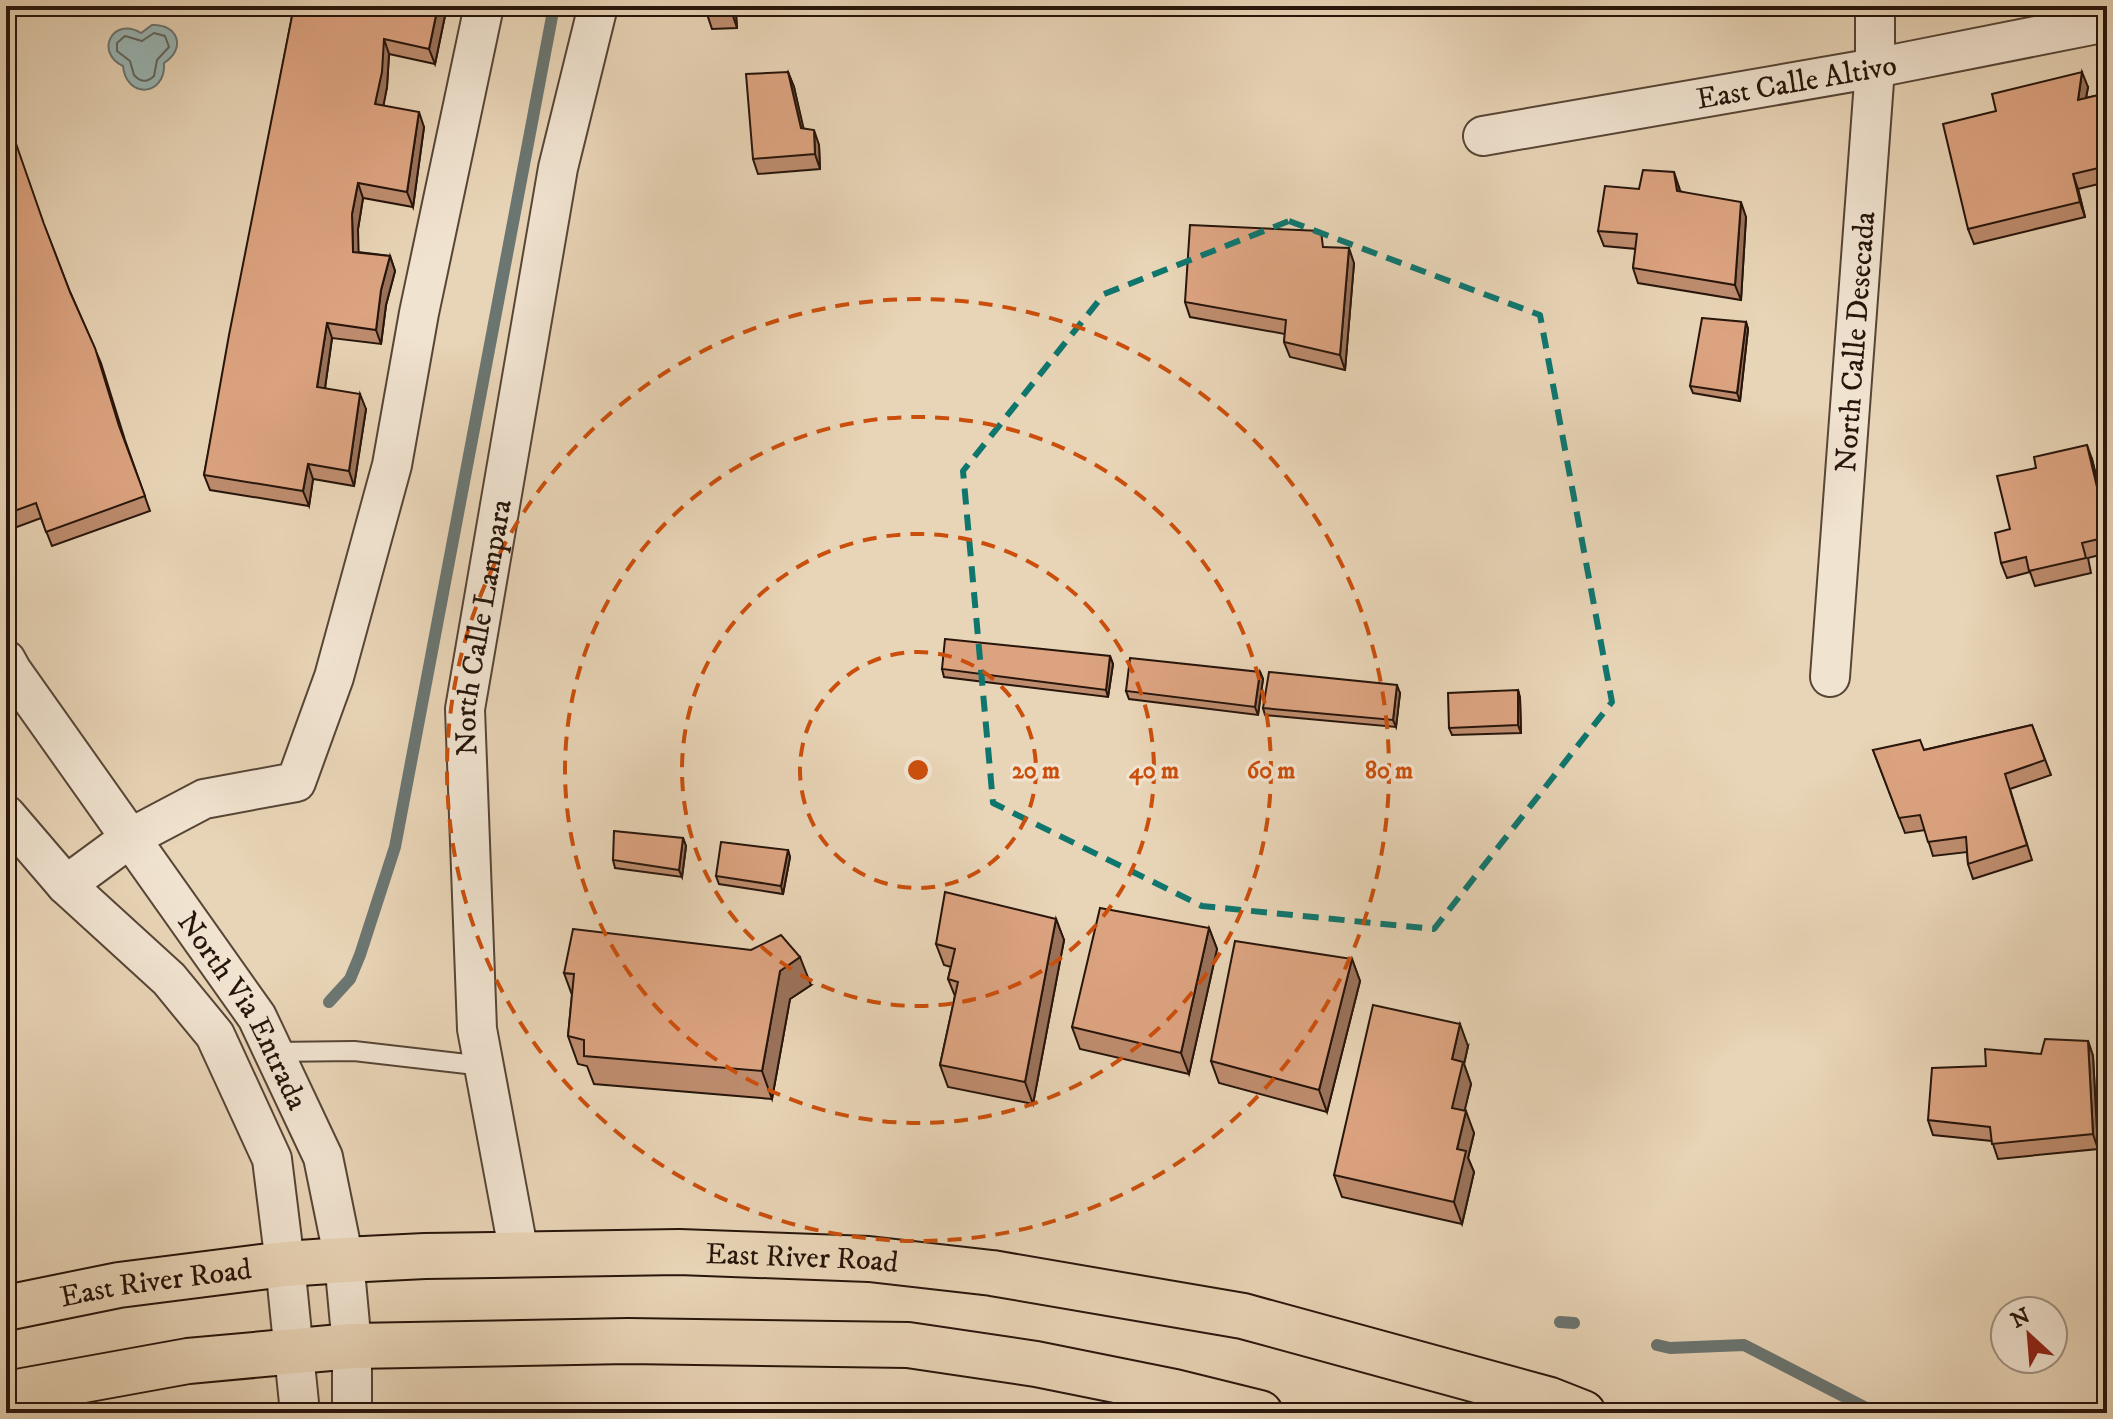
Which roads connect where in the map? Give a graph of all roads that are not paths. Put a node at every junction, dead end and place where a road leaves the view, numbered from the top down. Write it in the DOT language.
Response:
graph roads {
  1 [pos="484,6"];
  2 [pos="598,6"];
  3 [pos="1875,6"];
  4 [pos="2107,22"];
  5 [pos="1875,68"];
  6 [pos="1483,136"];
  7 [pos="6,660"];
  8 [pos="1830,677"];
  9 [pos="6,815"];
  10 [pos="130,838"];
  11 [pos="66,885"];
  12 [pos="273,1052"];
  13 [pos="484,1066"];
  14 [pos="519,1254"];
  15 [pos="344,1260"];
  16 [pos="285,1264"];
  17 [pos="6,1308"];
  18 [pos="352,1346"];
  19 [pos="294,1352"];
  20 [pos="6,1394"];
  21 [pos="300,1413"];
  22 [pos="352,1413"];
  23 [pos="1260,1413"];
  24 [pos="1583,1413"];
  1 -- 10 [label="street"];
  2 -- 13 [label="street, North Calle Lampara"];
  3 -- 5 [label="street, North Calle Desecada"];
  4 -- 5 [label="street, East Calle Altivo"];
  5 -- 6 [label="street, East Calle Altivo"];
  5 -- 8 [label="street, North Calle Desecada"];
  7 -- 10 [label="street, North Via Entrada"];
  9 -- 11 [label="street, North Via Entrada"];
  10 -- 11 [label="street"];
  10 -- 12 [label="street, North Via Entrada"];
  11 -- 16 [label="street, North Via Entrada"];
  12 -- 13 [label="lane"];
  12 -- 15 [label="street, North Via Entrada"];
  13 -- 14 [label="street, North Calle Lampara"];
  14 -- 15 [label="main road, East River Road"];
  14 -- 24 [label="main road, East River Road"];
  15 -- 16 [label="main road, East River Road"];
  15 -- 18 [label="street, North Via Entrada"];
  16 -- 17 [label="main road, East River Road"];
  16 -- 19 [label="street, North Via Entrada"];
  18 -- 19 [label="main road"];
  18 -- 22 [label="street, North Via Entrada"];
  18 -- 23 [label="main road"];
  19 -- 20 [label="main road"];
  19 -- 21 [label="street, North Via Entrada"];
}
